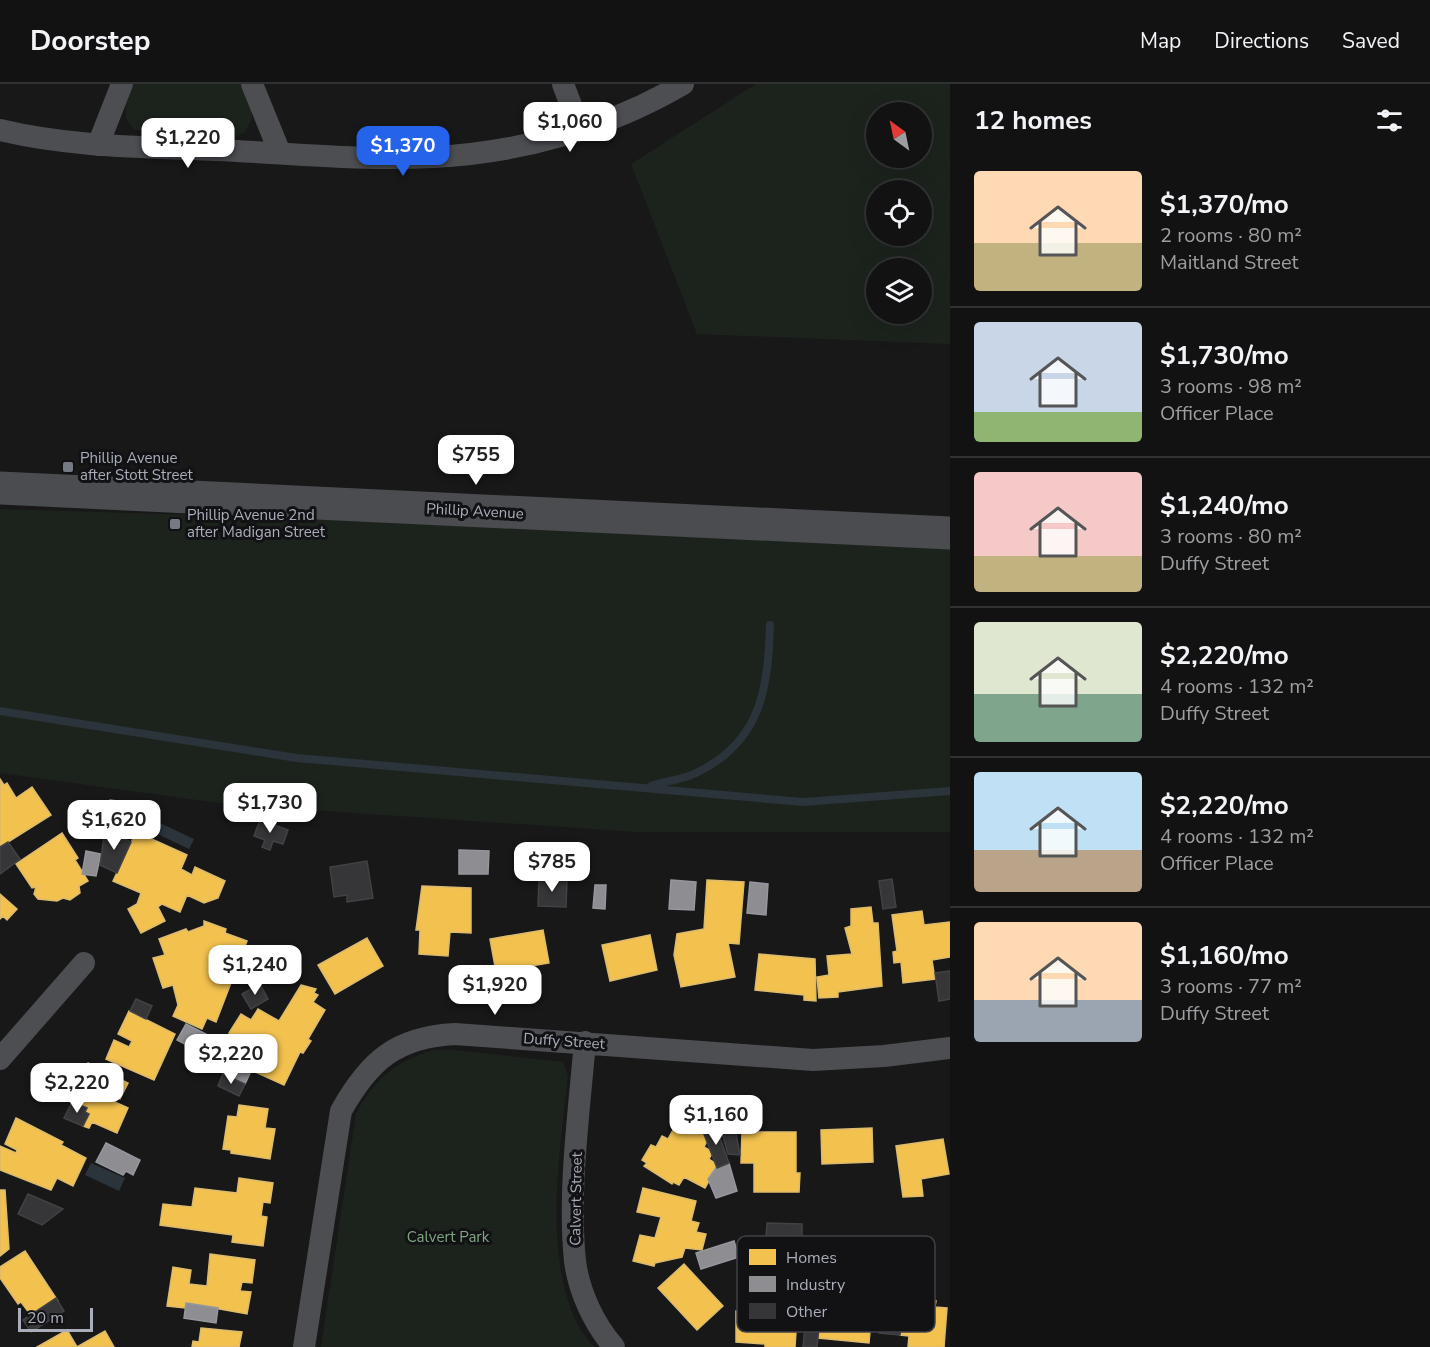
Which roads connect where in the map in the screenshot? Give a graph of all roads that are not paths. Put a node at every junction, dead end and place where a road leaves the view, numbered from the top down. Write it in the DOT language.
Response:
graph roads {
  1 [pos="122,84"];
  2 [pos="252,84"];
  3 [pos="563,84"];
  4 [pos="683,84"];
  5 [pos="580,129"];
  6 [pos="0,130"];
  7 [pos="98,145"];
  8 [pos="280,153"];
  9 [pos="0,488"];
  10 [pos="950,533"];
  11 [pos="84,963"];
  12 [pos="585,1042"];
  13 [pos="950,1048"];
  14 [pos="0,1059"];
  15 [pos="304,1347"];
  16 [pos="614,1347"];
  1 -- 7 [label="street"];
  2 -- 8 [label="street"];
  3 -- 5 [label="street"];
  4 -- 5 [label="street"];
  5 -- 8 [label="street"];
  6 -- 7 [label="street"];
  7 -- 8 [label="street"];
  9 -- 10 [label="street, Phillip Avenue"];
  11 -- 14 [label="street"];
  12 -- 13 [label="street, Duffy Street"];
  12 -- 15 [label="street, Duffy Street"];
  12 -- 16 [label="street, Calvert Street"];
}
